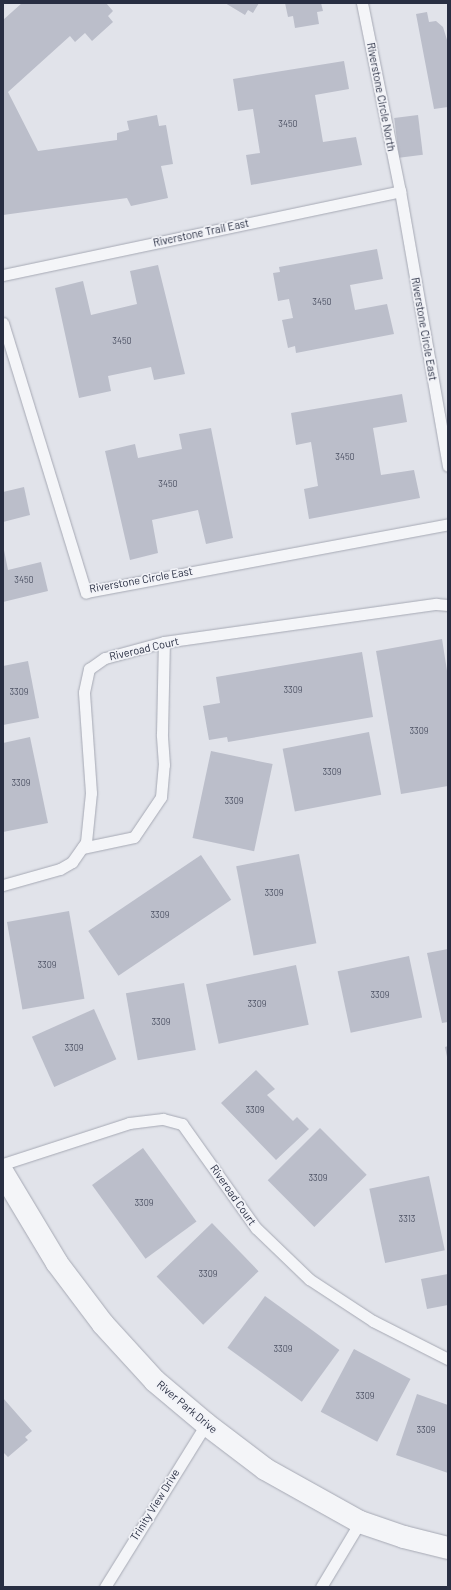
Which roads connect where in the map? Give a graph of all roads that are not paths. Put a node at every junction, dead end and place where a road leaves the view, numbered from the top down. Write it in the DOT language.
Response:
graph roads {
  1 [pos="362,3"];
  2 [pos="400,191"];
  3 [pos="3,275"];
  4 [pos="3,323"];
  5 [pos="448,466"];
  6 [pos="448,524"];
  7 [pos="448,605"];
  8 [pos="164,642"];
  9 [pos="82,848"];
  10 [pos="3,885"];
  11 [pos="3,1164"];
  12 [pos="3,1173"];
  13 [pos="448,1359"];
  14 [pos="206,1424"];
  15 [pos="360,1522"];
  16 [pos="448,1548"];
  17 [pos="104,1587"];
  18 [pos="321,1587"];
  1 -- 2 [label="lane, Riverstone Circle North"];
  2 -- 3 [label="lane, Riverstone Trail East"];
  2 -- 5 [label="lane, Riverstone Circle East"];
  4 -- 6 [label="lane, Riverstone Circle East"];
  7 -- 8 [label="lane, Riveroad Court"];
  8 -- 9 [label="lane"];
  8 -- 9 [label="lane, Riveroad Court"];
  9 -- 10 [label="lane, Riveroad Court"];
  11 -- 13 [label="lane, Riveroad Court"];
  12 -- 14 [label="street, River Park Drive"];
  14 -- 15 [label="street, River Park Drive"];
  14 -- 17 [label="lane, Trinity View Drive"];
  15 -- 16 [label="street, River Park Drive"];
  15 -- 18 [label="lane"];
}
